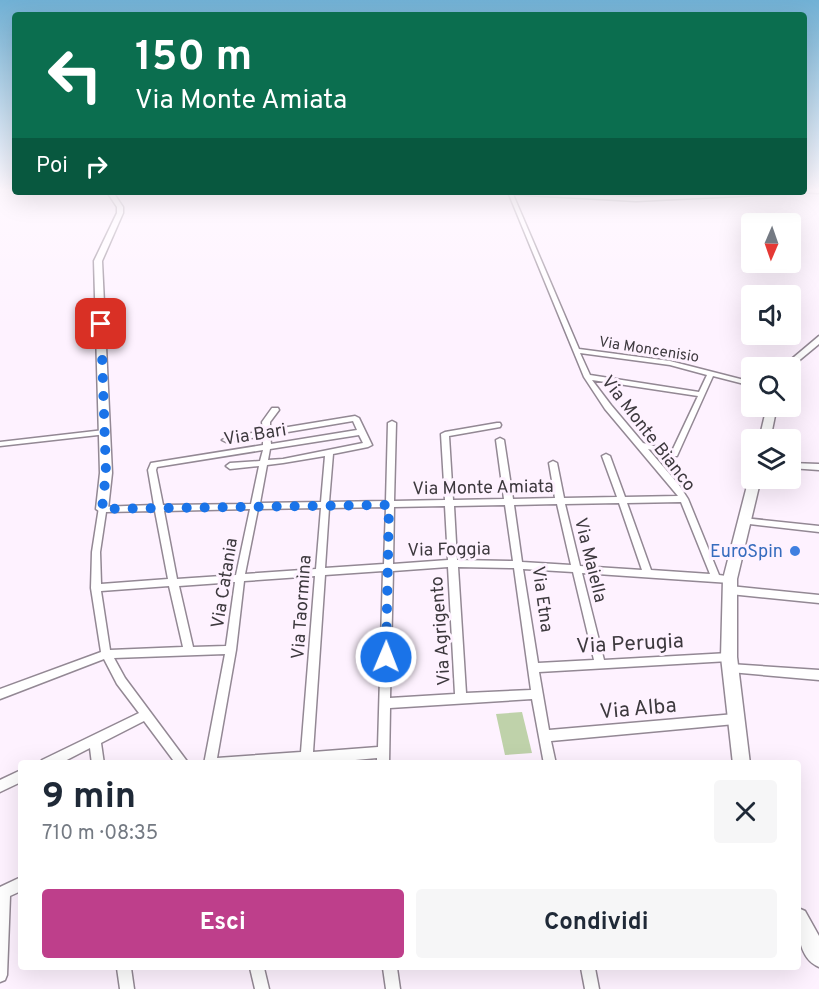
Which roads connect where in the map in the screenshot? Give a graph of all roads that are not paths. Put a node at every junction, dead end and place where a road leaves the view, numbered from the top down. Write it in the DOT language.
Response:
graph roads {
  1 [pos="110,235"];
  2 [pos="528,235"];
  3 [pos="819,339"];
  4 [pos="577,351"];
  5 [pos="797,357"];
  6 [pos="711,374"];
  7 [pos="587,377"];
  8 [pos="741,381"];
  9 [pos="702,394"];
  10 [pos="275,410"];
  11 [pos="393,423"];
  12 [pos="497,425"];
  13 [pos="104,432"];
  14 [pos="361,432"];
  15 [pos="267,434"];
  16 [pos="226,440"];
  17 [pos="500,440"];
  18 [pos="0,444"];
  19 [pos="641,445"];
  20 [pos="267,447"];
  21 [pos="330,452"];
  22 [pos="606,456"];
  23 [pos="264,461"];
  24 [pos="552,463"];
  25 [pos="230,466"];
  26 [pos="801,466"];
  27 [pos="819,467"];
  28 [pos="752,489"];
  29 [pos="684,499"];
  30 [pos="621,500"];
  31 [pos="560,501"];
  32 [pos="510,502"];
  33 [pos="448,504"];
  34 [pos="389,505"];
  35 [pos="325,506"];
  36 [pos="254,507"];
  37 [pos="161,508"];
  38 [pos="102,509"];
  39 [pos="744,521"];
  40 [pos="819,529"];
  41 [pos="452,563"];
  42 [pos="518,565"];
  43 [pos="388,567"];
  44 [pos="576,569"];
  45 [pos="320,572"];
  46 [pos="648,574"];
  47 [pos="240,578"];
  48 [pos="172,582"];
  49 [pos="726,587"];
  50 [pos="96,588"];
  51 [pos="819,599"];
  52 [pos="231,650"];
  53 [pos="189,651"];
  54 [pos="106,654"];
  55 [pos="730,663"];
  56 [pos="600,664"];
  57 [pos="533,668"];
  58 [pos="819,675"];
  59 [pos="0,694"];
  60 [pos="537,694"];
  61 [pos="461,699"];
  62 [pos="385,703"];
  63 [pos="146,715"];
  64 [pos="735,719"];
  65 [pos="545,736"];
  66 [pos="95,740"];
  67 [pos="383,758"];
  68 [pos="54,760"];
  69 [pos="98,760"];
  70 [pos="180,760"];
  71 [pos="213,760"];
  72 [pos="306,760"];
  73 [pos="549,760"];
  74 [pos="741,760"];
  75 [pos="18,777"];
  76 [pos="0,786"];
  77 [pos="18,885"];
  78 [pos="2,893"];
  79 [pos="801,924"];
  80 [pos="819,957"];
  81 [pos="124,970"];
  82 [pos="257,970"];
  83 [pos="390,970"];
  84 [pos="588,970"];
  85 [pos="0,975"];
  86 [pos="127,989"];
  87 [pos="261,989"];
  88 [pos="393,989"];
  89 [pos="592,989"];
  1 -- 13 [label="main road"];
  2 -- 4 [label="street, Via Monte Bianco"];
  3 -- 5 [label="main road"];
  4 -- 6 [label="street, Via Moncenisio"];
  4 -- 7 [label="street, Via Monte Bianco"];
  6 -- 8 [label="street, Via Moncenisio"];
  6 -- 9 [label="street"];
  7 -- 9 [label="street"];
  7 -- 19 [label="street, Via Monte Bianco"];
  9 -- 19 [label="street"];
  10 -- 15 [label="street, Via Catania"];
  11 -- 34 [label="street"];
  12 -- 33 [label="street, Via Agrigento"];
  13 -- 18 [label="street"];
  13 -- 38 [label="main road"];
  14 -- 15 [label="street, Via Bari"];
  14 -- 20 [label="street, Via Bari"];
  14 -- 21 [label="street, Via Bari"];
  15 -- 16 [label="street, Via Bari"];
  15 -- 20 [label="street, Via Catania"];
  17 -- 32 [label="street, Via Etna"];
  19 -- 29 [label="street, Via Monte Bianco"];
  20 -- 23 [label="street, Via Catania"];
  20 -- 37 [label="street, Via Bari"];
  21 -- 23 [label="street, Via Bari"];
  21 -- 35 [label="street, Via Taormina"];
  22 -- 30 [label="street"];
  23 -- 25 [label="street, Via Bari"];
  23 -- 36 [label="street, Via Catania"];
  24 -- 31 [label="street, Via Maiella"];
  26 -- 27 [label="street"];
  28 -- 39 [label="main road"];
  29 -- 30 [label="street, Via Monte Amiata"];
  29 -- 49 [label="street, Via Monte Bianco"];
  30 -- 31 [label="street, Via Monte Amiata"];
  30 -- 46 [label="street"];
  31 -- 32 [label="street, Via Monte Amiata"];
  31 -- 44 [label="street, Via Maiella"];
  32 -- 33 [label="street, Via Monte Amiata"];
  32 -- 42 [label="street, Via Etna"];
  33 -- 34 [label="street, Via Monte Amiata"];
  33 -- 41 [label="street, Via Agrigento"];
  34 -- 35 [label="street, Via Monte Amiata"];
  34 -- 43 [label="street"];
  35 -- 36 [label="street, Via Monte Amiata"];
  35 -- 45 [label="street, Via Taormina"];
  36 -- 37 [label="street, Via Monte Amiata"];
  36 -- 47 [label="street, Via Catania"];
  37 -- 38 [label="street, Via Monte Amiata"];
  37 -- 48 [label="street"];
  38 -- 50 [label="street"];
  39 -- 40 [label="street"];
  39 -- 49 [label="main road"];
  41 -- 42 [label="street, Via Foggia"];
  41 -- 43 [label="street, Via Foggia"];
  41 -- 61 [label="street, Via Agrigento"];
  42 -- 44 [label="street, Via Foggia"];
  42 -- 57 [label="street, Via Etna"];
  43 -- 45 [label="street, Via Foggia"];
  43 -- 62 [label="street"];
  44 -- 46 [label="street, Via Foggia"];
  44 -- 56 [label="street, Via Maiella"];
  45 -- 47 [label="street, Via Foggia"];
  45 -- 72 [label="street, Via Taormina"];
  46 -- 49 [label="street, Via Foggia"];
  47 -- 48 [label="street, Via Foggia"];
  47 -- 52 [label="street, Via Catania"];
  48 -- 50 [label="street, Via Foggia"];
  48 -- 53 [label="street"];
  49 -- 51 [label="street, Via Foggia"];
  49 -- 55 [label="main road"];
  50 -- 54 [label="street"];
  52 -- 53 [label="street"];
  52 -- 71 [label="street, Via Catania"];
  53 -- 54 [label="street"];
  54 -- 59 [label="street"];
  54 -- 63 [label="street"];
  55 -- 56 [label="street, Via Perugia"];
  55 -- 58 [label="street, Via Perugia"];
  55 -- 64 [label="main road"];
  56 -- 57 [label="street, Via Perugia"];
  57 -- 60 [label="street, Via Etna"];
  60 -- 61 [label="street"];
  60 -- 65 [label="street, Via Etna"];
  61 -- 62 [label="street"];
  62 -- 67 [label="street"];
  63 -- 66 [label="street"];
  63 -- 70 [label="street"];
  64 -- 65 [label="street, Via Alba"];
  64 -- 74 [label="main road"];
  65 -- 73 [label="street, Via Etna"];
  66 -- 68 [label="street"];
  66 -- 69 [label="street"];
  67 -- 72 [label="street"];
  75 -- 76 [label="street"];
  77 -- 78 [label="street"];
  78 -- 85 [label="street"];
  79 -- 80 [label="main road"];
  81 -- 86 [label="street"];
  82 -- 87 [label="street"];
  83 -- 88 [label="street"];
  84 -- 89 [label="street"];
}
